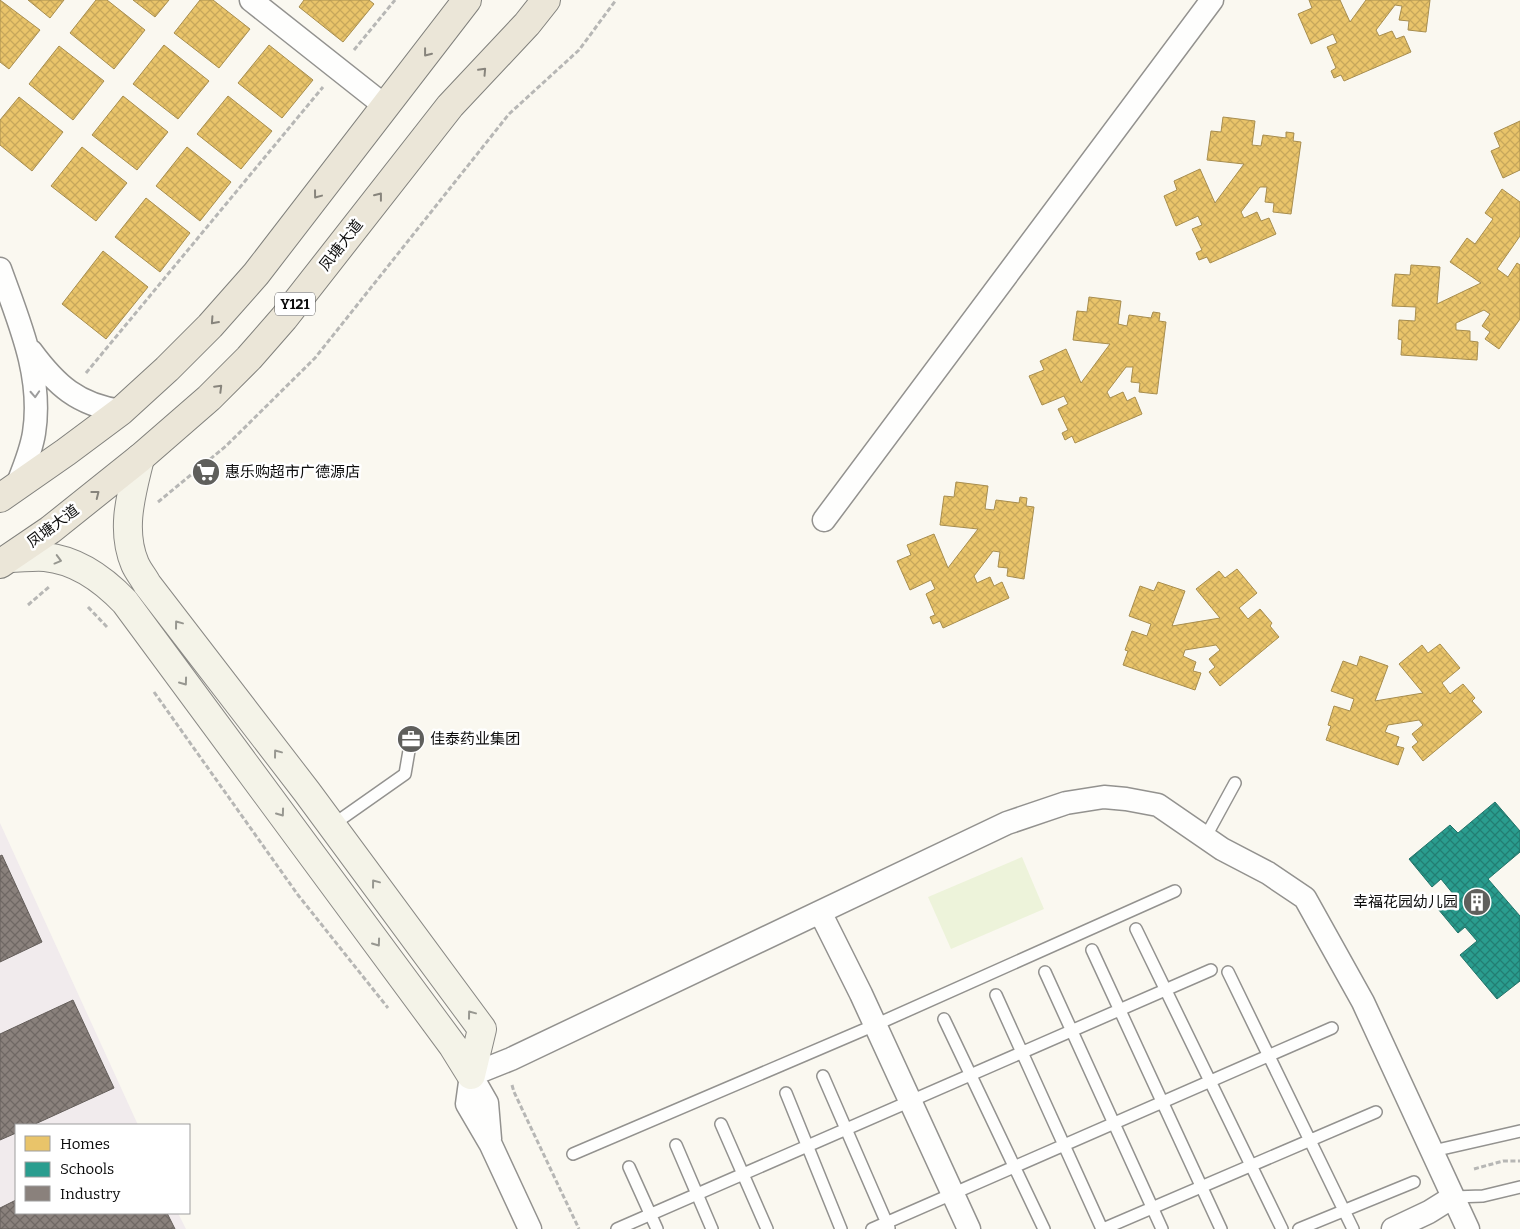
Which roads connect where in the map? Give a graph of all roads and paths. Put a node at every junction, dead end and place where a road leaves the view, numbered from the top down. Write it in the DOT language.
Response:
graph roads {
  1 [pos="251,0"];
  2 [pos="395,0"];
  3 [pos="467,0"];
  4 [pos="546,0"];
  5 [pos="616,0"];
  6 [pos="1212,0"];
  7 [pos="338,69"];
  8 [pos="385,106"];
  9 [pos="0,269"];
  10 [pos="27,346"];
  11 [pos="70,393"];
  12 [pos="121,411"];
  13 [pos="140,458"];
  14 [pos="8,493"];
  15 [pos="824,520"];
  16 [pos="127,527"];
  17 [pos="5,561"];
  18 [pos="73,564"];
  19 [pos="28,605"];
  20 [pos="87,606"];
  21 [pos="114,634"];
  22 [pos="154,691"];
  23 [pos="412,739"];
  24 [pos="1235,782"];
  25 [pos="333,827"];
  26 [pos="1205,838"];
  27 [pos="1175,891"];
  28 [pos="820,912"];
  29 [pos="1136,929"];
  30 [pos="1092,950"];
  31 [pos="1211,970"];
  32 [pos="1045,972"];
  33 [pos="1228,972"];
  34 [pos="1165,990"];
  35 [pos="996,995"];
  36 [pos="1119,1010"];
  37 [pos="390,1011"];
  38 [pos="944,1019"];
  39 [pos="875,1025"];
  40 [pos="1332,1028"];
  41 [pos="1072,1030"];
  42 [pos="1022,1052"];
  43 [pos="1269,1055"];
  44 [pos="471,1075"];
  45 [pos="970,1075"];
  46 [pos="823,1076"];
  47 [pos="1210,1081"];
  48 [pos="512,1084"];
  49 [pos="786,1094"];
  50 [pos="910,1101"];
  51 [pos="1162,1102"];
  52 [pos="1376,1112"];
  53 [pos="1114,1123"];
  54 [pos="721,1124"];
  55 [pos="846,1129"];
  56 [pos="1520,1131"];
  57 [pos="1310,1140"];
  58 [pos="676,1145"];
  59 [pos="1064,1145"];
  60 [pos="807,1146"];
  61 [pos="1433,1151"];
  62 [pos="573,1154"];
  63 [pos="1520,1161"];
  64 [pos="1251,1165"];
  65 [pos="629,1166"];
  66 [pos="1014,1167"];
  67 [pos="1474,1168"];
  68 [pos="743,1174"];
  69 [pos="1414,1182"];
  70 [pos="1202,1186"];
  71 [pos="1520,1187"];
  72 [pos="697,1194"];
  73 [pos="953,1194"];
  74 [pos="1453,1197"];
  75 [pos="1152,1207"];
  76 [pos="1344,1210"];
  77 [pos="650,1215"];
  78 [pos="888,1226"];
  79 [pos="530,1229"];
  80 [pos="579,1229"];
  81 [pos="617,1229"];
  82 [pos="657,1229"];
  83 [pos="712,1229"];
  84 [pos="766,1229"];
  85 [pos="841,1229"];
  86 [pos="872,1229"];
  87 [pos="969,1229"];
  88 [pos="1044,1229"];
  89 [pos="1102,1229"];
  90 [pos="1162,1229"];
  91 [pos="1222,1229"];
  92 [pos="1282,1229"];
  93 [pos="1299,1229"];
  94 [pos="1353,1229"];
  95 [pos="1393,1229"];
  96 [pos="1468,1229"];
  1 -- 7 [label="street"];
  2 -- 7 [label="path"];
  3 -- 8 [label="main road, one-way"];
  13 -- 4 [label="main road, 凤塘大道 / Y121, one-way"];
  5 -- 16 [label="path"];
  6 -- 15 [label="street"];
  7 -- 8 [label="street"];
  7 -- 11 [label="path"];
  8 -- 12 [label="main road, one-way"];
  9 -- 10 [label="street"];
  10 -- 11 [label="street"];
  10 -- 14 [label="street, one-way"];
  11 -- 12 [label="street"];
  12 -- 14 [label="main road"];
  13 -- 16 [label="street"];
  17 -- 13 [label="main road, 凤塘大道 / Y121, one-way"];
  25 -- 16 [label="street, one-way"];
  17 -- 18 [label="street, one-way"];
  18 -- 19 [label="path"];
  18 -- 44 [label="street, one-way"];
  20 -- 21 [label="path"];
  22 -- 37 [label="path"];
  23 -- 25 [label="lane"];
  24 -- 26 [label="lane"];
  44 -- 25 [label="street, one-way"];
  26 -- 28 [label="street"];
  26 -- 61 [label="street"];
  27 -- 39 [label="lane"];
  28 -- 39 [label="street"];
  28 -- 44 [label="street"];
  29 -- 34 [label="lane"];
  30 -- 36 [label="lane"];
  31 -- 34 [label="lane"];
  32 -- 41 [label="lane"];
  33 -- 43 [label="lane"];
  34 -- 36 [label="lane"];
  34 -- 47 [label="lane"];
  35 -- 42 [label="lane"];
  36 -- 41 [label="lane"];
  36 -- 51 [label="lane"];
  38 -- 45 [label="lane"];
  39 -- 50 [label="street"];
  39 -- 62 [label="lane"];
  40 -- 43 [label="lane"];
  41 -- 42 [label="lane"];
  41 -- 53 [label="lane"];
  42 -- 45 [label="lane"];
  42 -- 59 [label="lane"];
  43 -- 47 [label="lane"];
  43 -- 57 [label="lane"];
  44 -- 79 [label="street"];
  45 -- 50 [label="lane"];
  45 -- 66 [label="lane"];
  46 -- 55 [label="lane"];
  47 -- 51 [label="lane"];
  47 -- 64 [label="lane"];
  48 -- 80 [label="path"];
  49 -- 60 [label="lane"];
  50 -- 55 [label="lane"];
  50 -- 73 [label="street"];
  51 -- 53 [label="lane"];
  51 -- 70 [label="lane"];
  52 -- 57 [label="lane"];
  53 -- 59 [label="lane"];
  53 -- 75 [label="lane"];
  54 -- 68 [label="lane"];
  55 -- 60 [label="lane"];
  55 -- 78 [label="lane"];
  56 -- 61 [label="lane"];
  57 -- 64 [label="lane"];
  57 -- 76 [label="lane"];
  58 -- 72 [label="lane"];
  59 -- 66 [label="lane"];
  59 -- 89 [label="lane"];
  60 -- 68 [label="lane"];
  60 -- 85 [label="lane"];
  61 -- 74 [label="street"];
  63 -- 67 [label="path"];
  64 -- 70 [label="lane"];
  64 -- 92 [label="lane"];
  65 -- 77 [label="lane"];
  66 -- 73 [label="lane"];
  66 -- 88 [label="lane"];
  68 -- 72 [label="lane"];
  68 -- 84 [label="lane"];
  69 -- 76 [label="lane"];
  70 -- 75 [label="lane"];
  70 -- 91 [label="lane"];
  71 -- 74 [label="lane"];
  72 -- 77 [label="lane"];
  72 -- 83 [label="lane"];
  73 -- 78 [label="lane"];
  73 -- 87 [label="street"];
  74 -- 95 [label="street"];
  74 -- 96 [label="street"];
  75 -- 89 [label="lane"];
  75 -- 90 [label="lane"];
  76 -- 93 [label="lane"];
  76 -- 94 [label="lane"];
  77 -- 81 [label="lane"];
  77 -- 82 [label="lane"];
  78 -- 86 [label="lane"];
}
